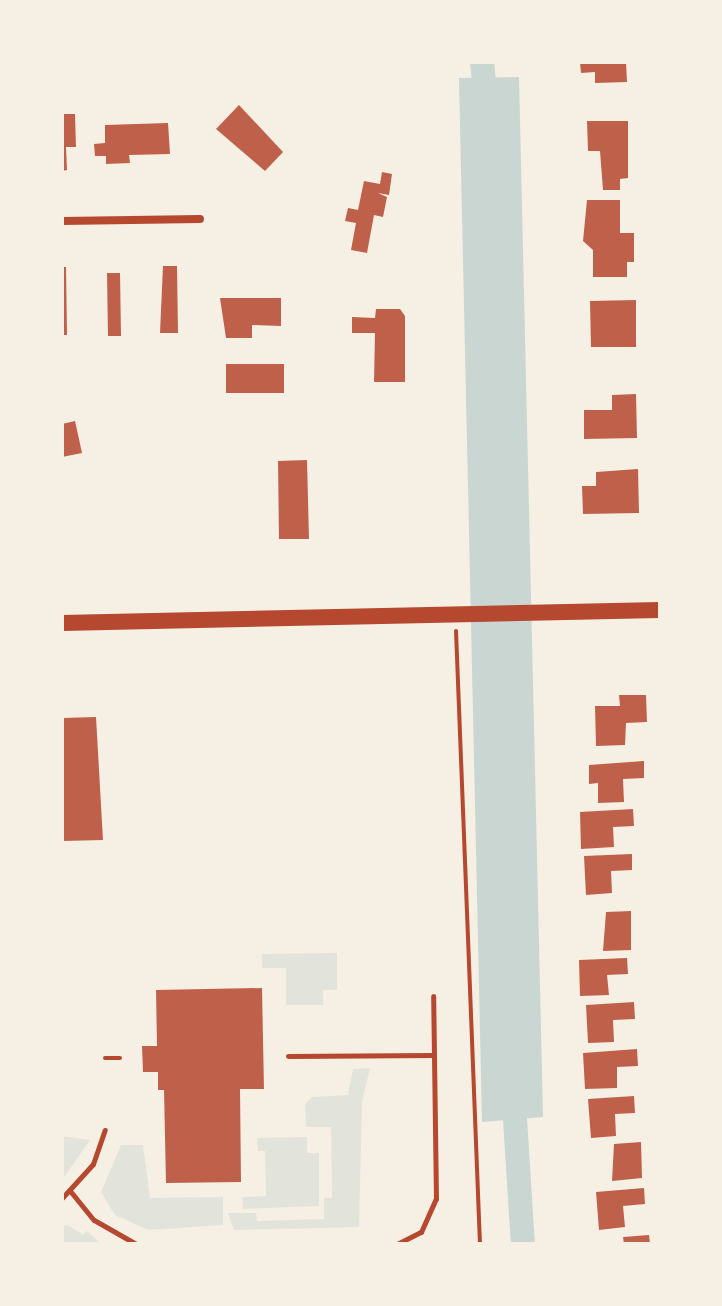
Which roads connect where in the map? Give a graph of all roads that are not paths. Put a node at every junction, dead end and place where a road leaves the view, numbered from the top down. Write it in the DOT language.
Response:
graph roads {
  1 [pos="200,219"];
  2 [pos="62,221"];
  3 [pos="660,610"];
  4 [pos="62,623"];
  5 [pos="433,996"];
  6 [pos="434,1055"];
  7 [pos="288,1056"];
  8 [pos="105,1130"];
  9 [pos="71,1192"];
  10 [pos="62,1198"];
  11 [pos="136,1244"];
  12 [pos="397,1244"];
  1 -- 2 [label="street"];
  3 -- 4 [label="main road"];
  5 -- 6 [label="lane"];
  6 -- 7 [label="lane"];
  6 -- 12 [label="lane"];
  8 -- 9 [label="lane"];
  9 -- 10 [label="lane"];
  9 -- 11 [label="lane"];
}
